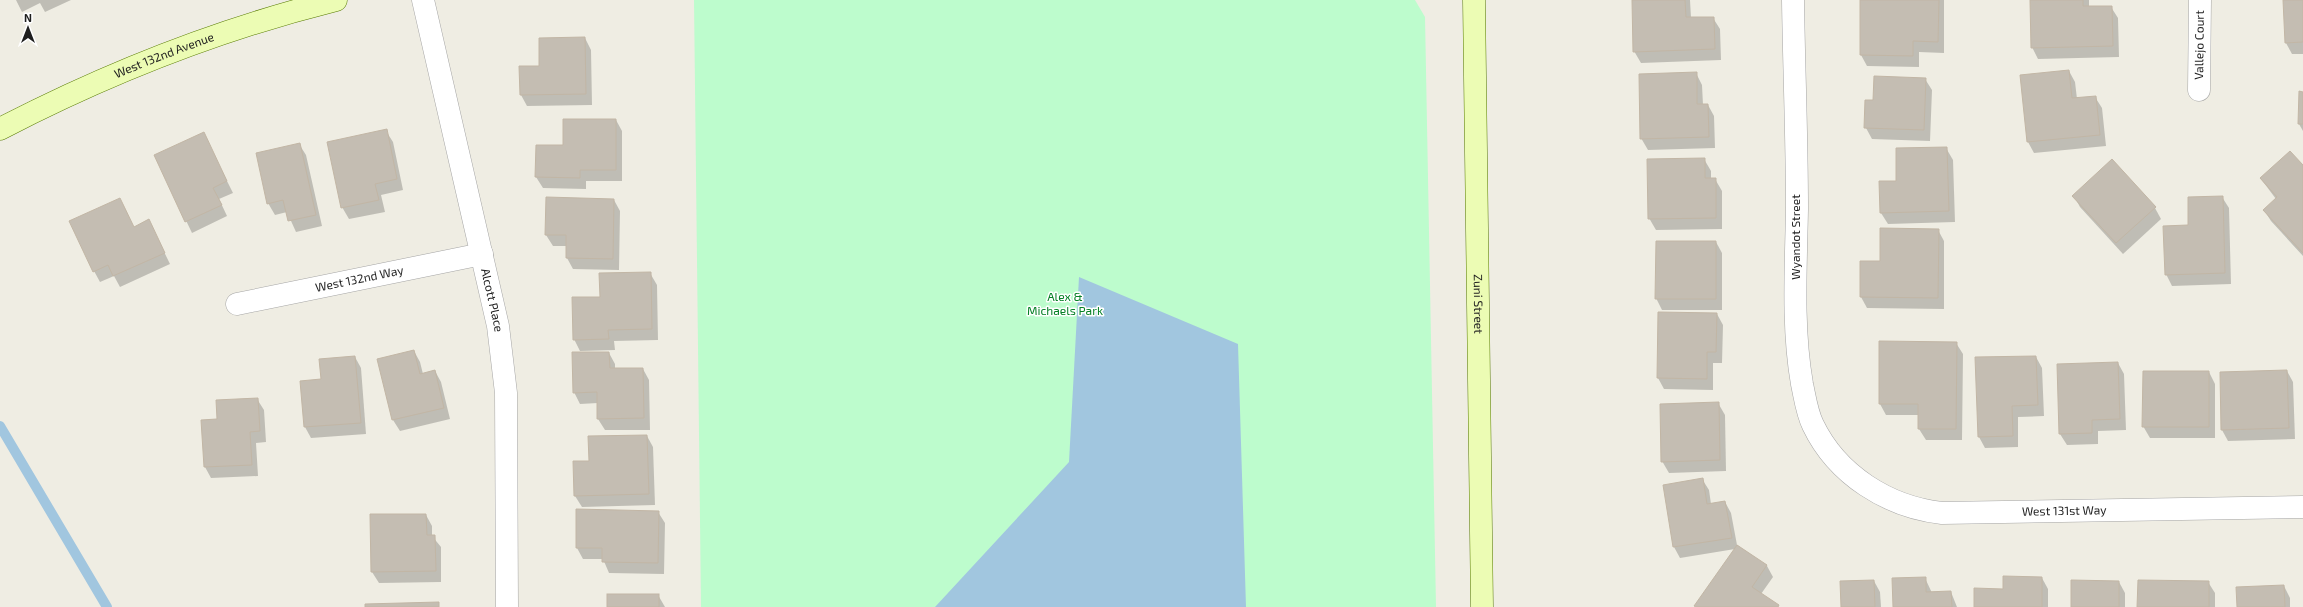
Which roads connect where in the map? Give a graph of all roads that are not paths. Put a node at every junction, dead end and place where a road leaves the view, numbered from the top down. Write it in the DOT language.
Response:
graph roads {
  1 [pos="336,0"];
  2 [pos="422,0"];
  3 [pos="1474,0"];
  4 [pos="1793,0"];
  5 [pos="2200,0"];
  6 [pos="2199,90"];
  7 [pos="0,129"];
  8 [pos="482,254"];
  9 [pos="237,304"];
  10 [pos="1839,463"];
  11 [pos="2303,507"];
  12 [pos="507,607"];
  13 [pos="1482,607"];
  1 -- 7 [label="main road, West 132nd Avenue"];
  2 -- 8 [label="street, Alcott Place"];
  3 -- 13 [label="main road, Zuni Street"];
  4 -- 10 [label="street, Wyandot Street"];
  5 -- 6 [label="street, Vallejo Court"];
  8 -- 9 [label="street, West 132nd Way"];
  8 -- 12 [label="street, Alcott Place"];
  10 -- 11 [label="street, West 131st Way"];
}
